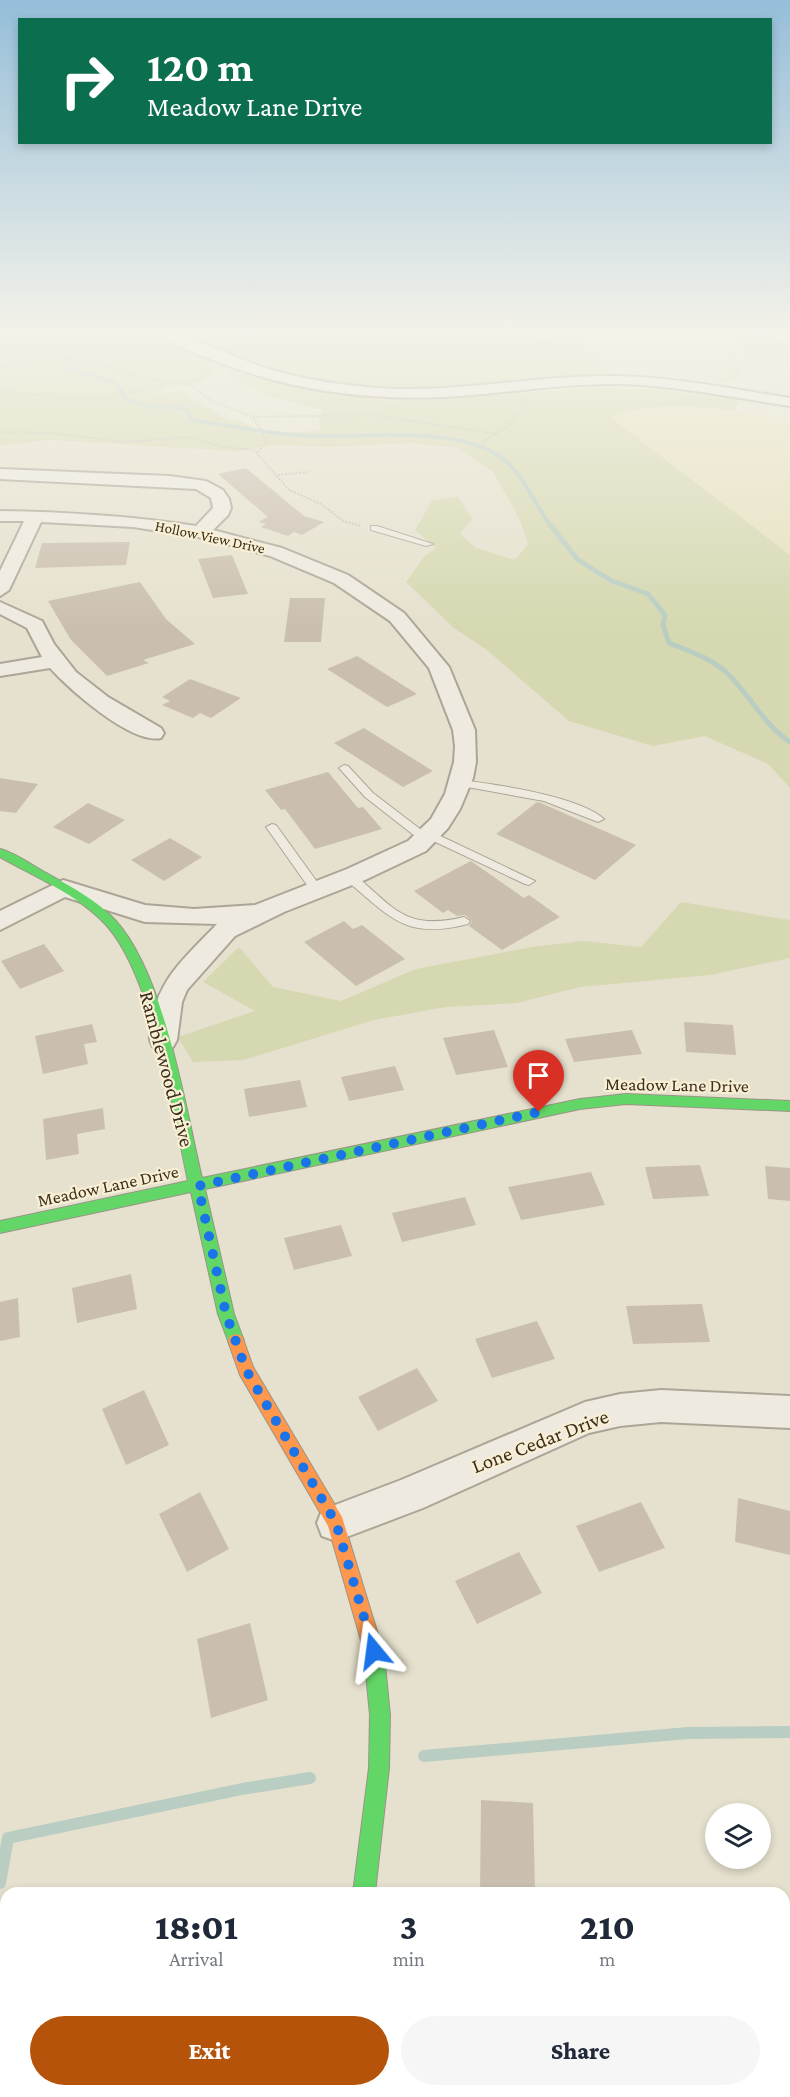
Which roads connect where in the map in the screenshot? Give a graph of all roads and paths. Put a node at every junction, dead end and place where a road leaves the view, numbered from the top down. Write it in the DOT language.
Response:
graph roads {
  1 [pos="60,434"];
  2 [pos="264,434"];
  3 [pos="498,434"];
  4 [pos="483,442"];
  5 [pos="258,452"];
  6 [pos="308,472"];
  7 [pos="0,474"];
  8 [pos="278,475"];
  9 [pos="36,515"];
  10 [pos="0,516"];
  11 [pos="374,528"];
  12 [pos="200,532"];
  13 [pos="429,544"];
  14 [pos="0,597"];
  15 [pos="53,661"];
  16 [pos="0,670"];
  17 [pos="153,733"];
  18 [pos="344,768"];
  19 [pos="460,783"];
  20 [pos="598,819"];
  21 [pos="272,827"];
  22 [pos="426,836"];
  23 [pos="0,852"];
  24 [pos="350,877"];
  25 [pos="529,881"];
  26 [pos="63,888"];
  27 [pos="316,889"];
  28 [pos="259,913"];
  29 [pos="464,921"];
  30 [pos="0,922"];
  31 [pos="163,1040"];
  32 [pos="790,1106"];
  33 [pos="198,1186"];
  34 [pos="0,1227"];
  35 [pos="790,1412"];
  36 [pos="336,1523"];
  37 [pos="365,1887"];
  1 -- 5 [label="path"];
  2 -- 5 [label="path"];
  3 -- 4 [label="path"];
  5 -- 8 [label="path"];
  6 -- 8 [label="path"];
  7 -- 12 [label="street"];
  8 -- 11 [label="path"];
  9 -- 10 [label="street, Hollow View Drive"];
  9 -- 12 [label="street, Hollow View Drive"];
  9 -- 14 [label="street"];
  11 -- 13 [label="lane"];
  12 -- 19 [label="street, Hollow View Drive"];
  14 -- 15 [label="street"];
  15 -- 16 [label="street"];
  15 -- 17 [label="street"];
  18 -- 22 [label="lane"];
  19 -- 20 [label="lane"];
  19 -- 22 [label="street, Hollow View Drive"];
  21 -- 27 [label="lane"];
  22 -- 24 [label="street, Hollow View Drive"];
  22 -- 25 [label="lane"];
  23 -- 26 [label="street, Ramblewood Drive"];
  24 -- 27 [label="street, Hollow View Drive"];
  24 -- 29 [label="lane"];
  26 -- 28 [label="street, Hollow View Drive"];
  26 -- 30 [label="street"];
  26 -- 31 [label="street, Ramblewood Drive"];
  27 -- 28 [label="street, Hollow View Drive"];
  28 -- 31 [label="street, Hollow View Drive"];
  31 -- 33 [label="street, Ramblewood Drive"];
  32 -- 33 [label="street, Meadow Lane Drive"];
  33 -- 34 [label="street, Meadow Lane Drive"];
  33 -- 36 [label="street, Ramblewood Drive"];
  35 -- 36 [label="street, Lone Cedar Drive"];
  36 -- 37 [label="street, Ramblewood Drive"];
}
